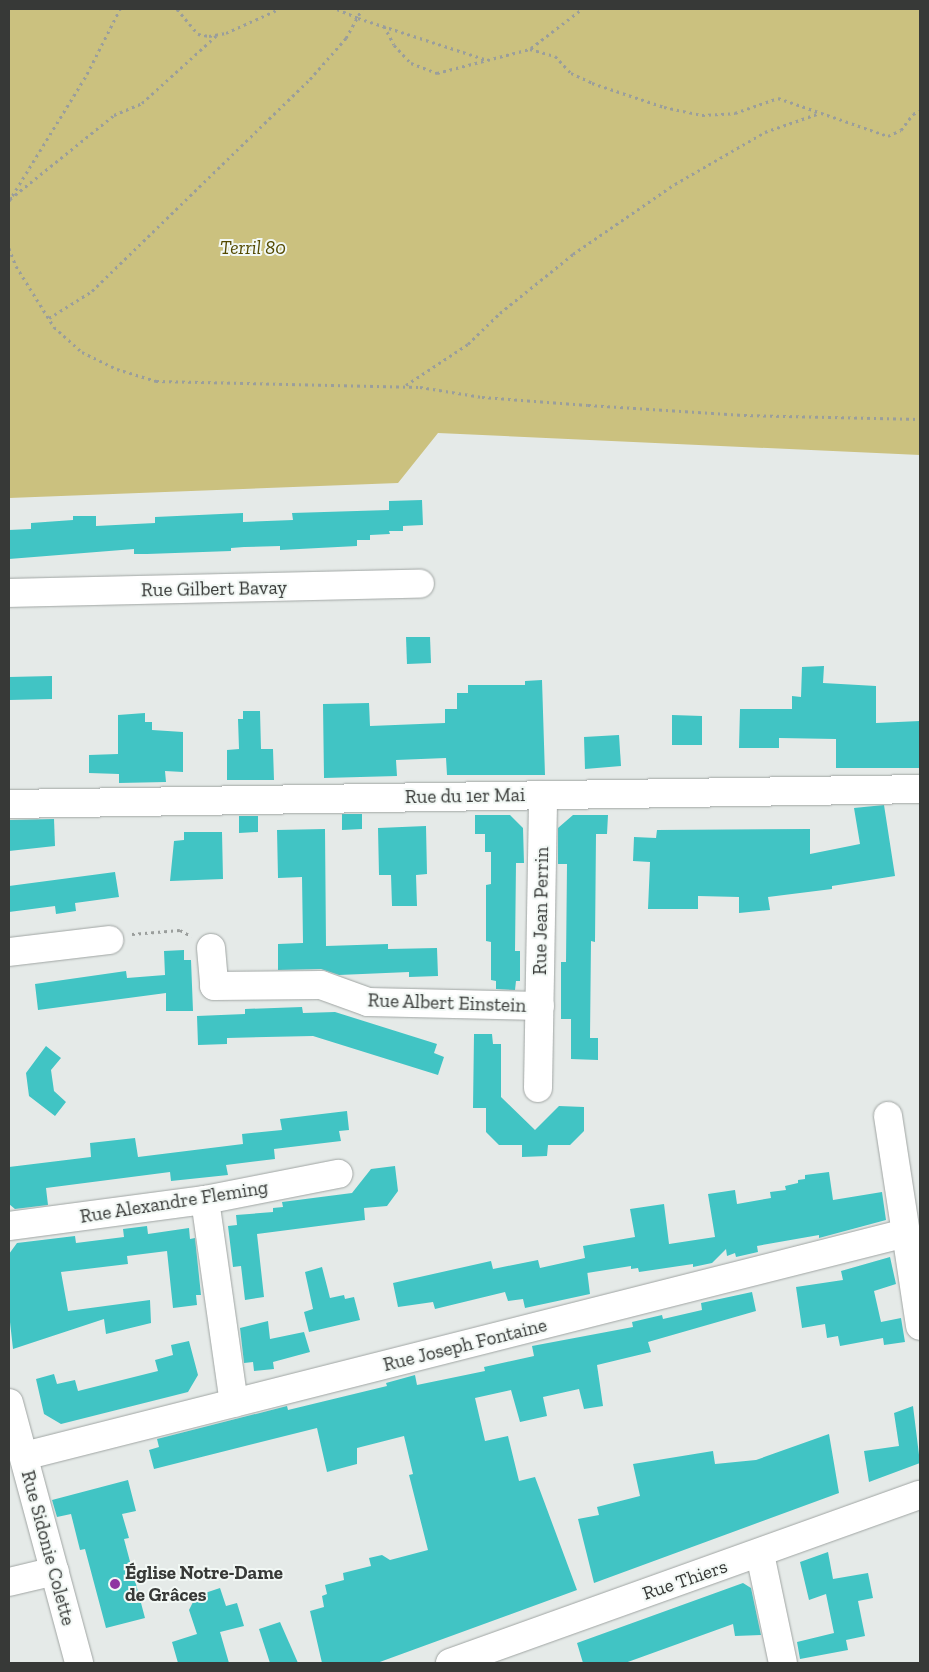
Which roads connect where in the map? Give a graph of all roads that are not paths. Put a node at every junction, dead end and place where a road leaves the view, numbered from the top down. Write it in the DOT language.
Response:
graph roads {
  1 [pos="420,584"];
  2 [pos="9,593"];
  3 [pos="920,789"];
  4 [pos="543,795"];
  5 [pos="9,804"];
  6 [pos="109,940"];
  7 [pos="210,948"];
  8 [pos="9,952"];
  9 [pos="540,1006"];
  10 [pos="538,1088"];
  11 [pos="888,1116"];
  12 [pos="338,1174"];
  13 [pos="205,1200"];
  14 [pos="9,1226"];
  15 [pos="906,1233"];
  16 [pos="920,1326"];
  17 [pos="9,1403"];
  18 [pos="234,1403"];
  19 [pos="17,1441"];
  20 [pos="920,1495"];
  21 [pos="760,1554"];
  22 [pos="55,1571"];
  23 [pos="9,1582"];
  24 [pos="78,1663"];
  25 [pos="450,1663"];
  26 [pos="783,1663"];
  1 -- 2 [label="street, Rue Gilbert Bavay"];
  3 -- 4 [label="street, Rue du 1er Mai"];
  4 -- 5 [label="street, Rue du 1er Mai"];
  4 -- 9 [label="street, Rue Jean Perrin"];
  6 -- 8 [label="street"];
  7 -- 9 [label="street, Rue Albert Einstein"];
  9 -- 10 [label="street, Rue Jean Perrin"];
  11 -- 15 [label="street"];
  12 -- 13 [label="street, Rue Alexandre Fleming"];
  13 -- 14 [label="street, Rue Alexandre Fleming"];
  13 -- 18 [label="street"];
  15 -- 16 [label="street"];
  15 -- 18 [label="street, Rue Joseph Fontaine"];
  17 -- 19 [label="street, Rue Sidonie Colette"];
  18 -- 19 [label="street, Rue Joseph Fontaine"];
  19 -- 22 [label="street, Rue Sidonie Colette"];
  20 -- 21 [label="street, Rue Thiers"];
  21 -- 25 [label="street, Rue Thiers"];
  21 -- 26 [label="street"];
  22 -- 23 [label="street"];
  22 -- 24 [label="street, Rue Sidonie Colette"];
}
